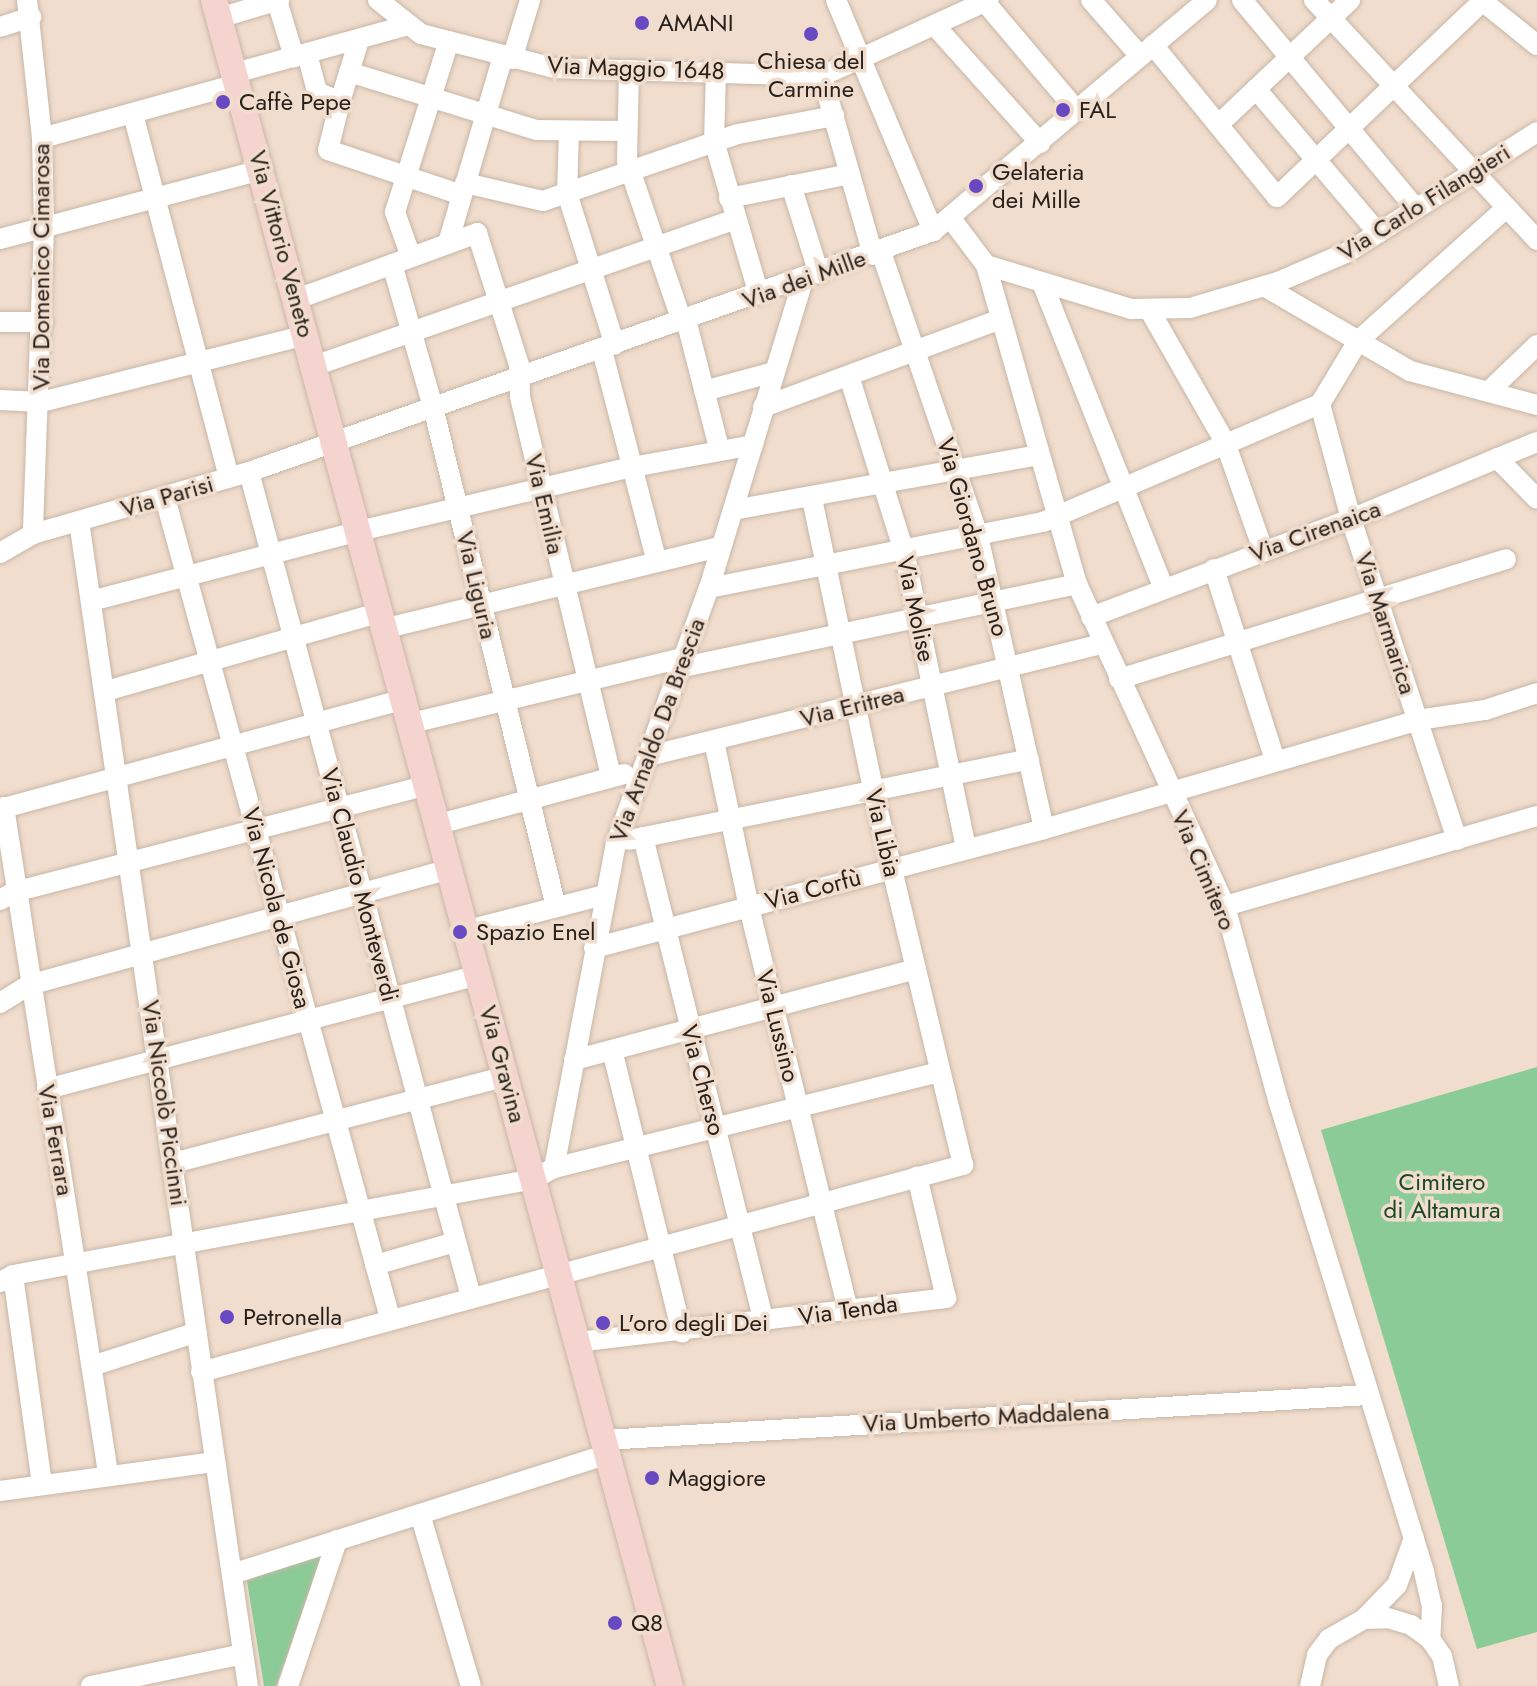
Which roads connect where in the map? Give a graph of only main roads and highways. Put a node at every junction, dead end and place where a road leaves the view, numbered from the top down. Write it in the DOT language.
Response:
graph roads {
  1 [pos="217,9"];
  2 [pos="335,442"];
  3 [pos="670,1686"];
  1 -- 2 [label="main road, Via Vittorio Veneto"];
  2 -- 3 [label="main road, Via Gravina"];
}
